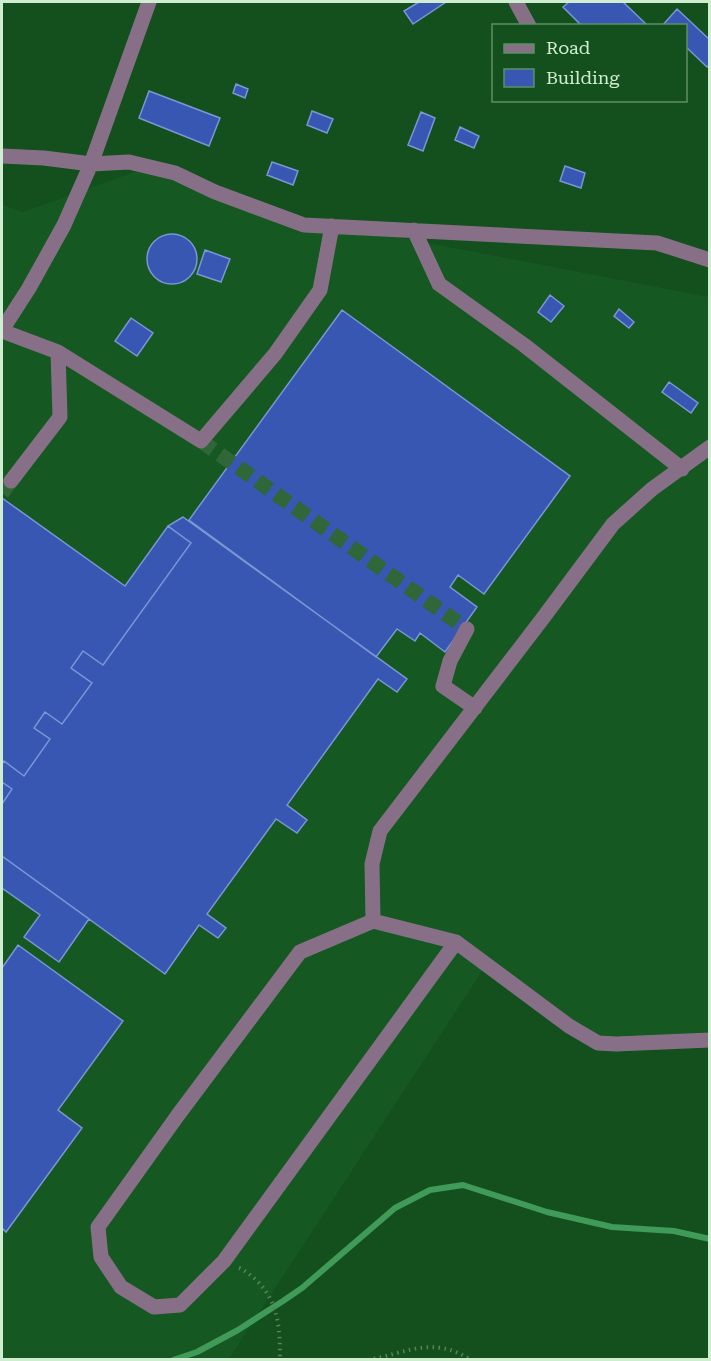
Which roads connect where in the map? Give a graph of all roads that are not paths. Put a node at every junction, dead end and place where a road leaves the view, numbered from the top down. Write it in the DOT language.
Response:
graph roads {
  1 [pos="149,2"];
  2 [pos="516,2"];
  3 [pos="528,24"];
  4 [pos="2,156"];
  5 [pos="91,164"];
  6 [pos="332,226"];
  7 [pos="414,230"];
  8 [pos="710,261"];
  9 [pos="2,331"];
  10 [pos="58,352"];
  11 [pos="710,447"];
  12 [pos="682,468"];
  13 [pos="11,480"];
  14 [pos="467,629"];
  15 [pos="475,708"];
  16 [pos="373,921"];
  17 [pos="456,942"];
  18 [pos="710,1040"];
  1 -- 5 [label="street"];
  2 -- 3 [label="street"];
  4 -- 5 [label="street"];
  5 -- 6 [label="street"];
  5 -- 9 [label="street"];
  6 -- 7 [label="street"];
  6 -- 10 [label="street"];
  7 -- 8 [label="street"];
  7 -- 12 [label="street"];
  9 -- 10 [label="street"];
  10 -- 13 [label="street"];
  11 -- 12 [label="street"];
  12 -- 15 [label="street"];
  14 -- 15 [label="street"];
  15 -- 16 [label="street"];
  16 -- 17 [label="street"];
  16 -- 17 [label="street"];
  17 -- 18 [label="street"];
}
